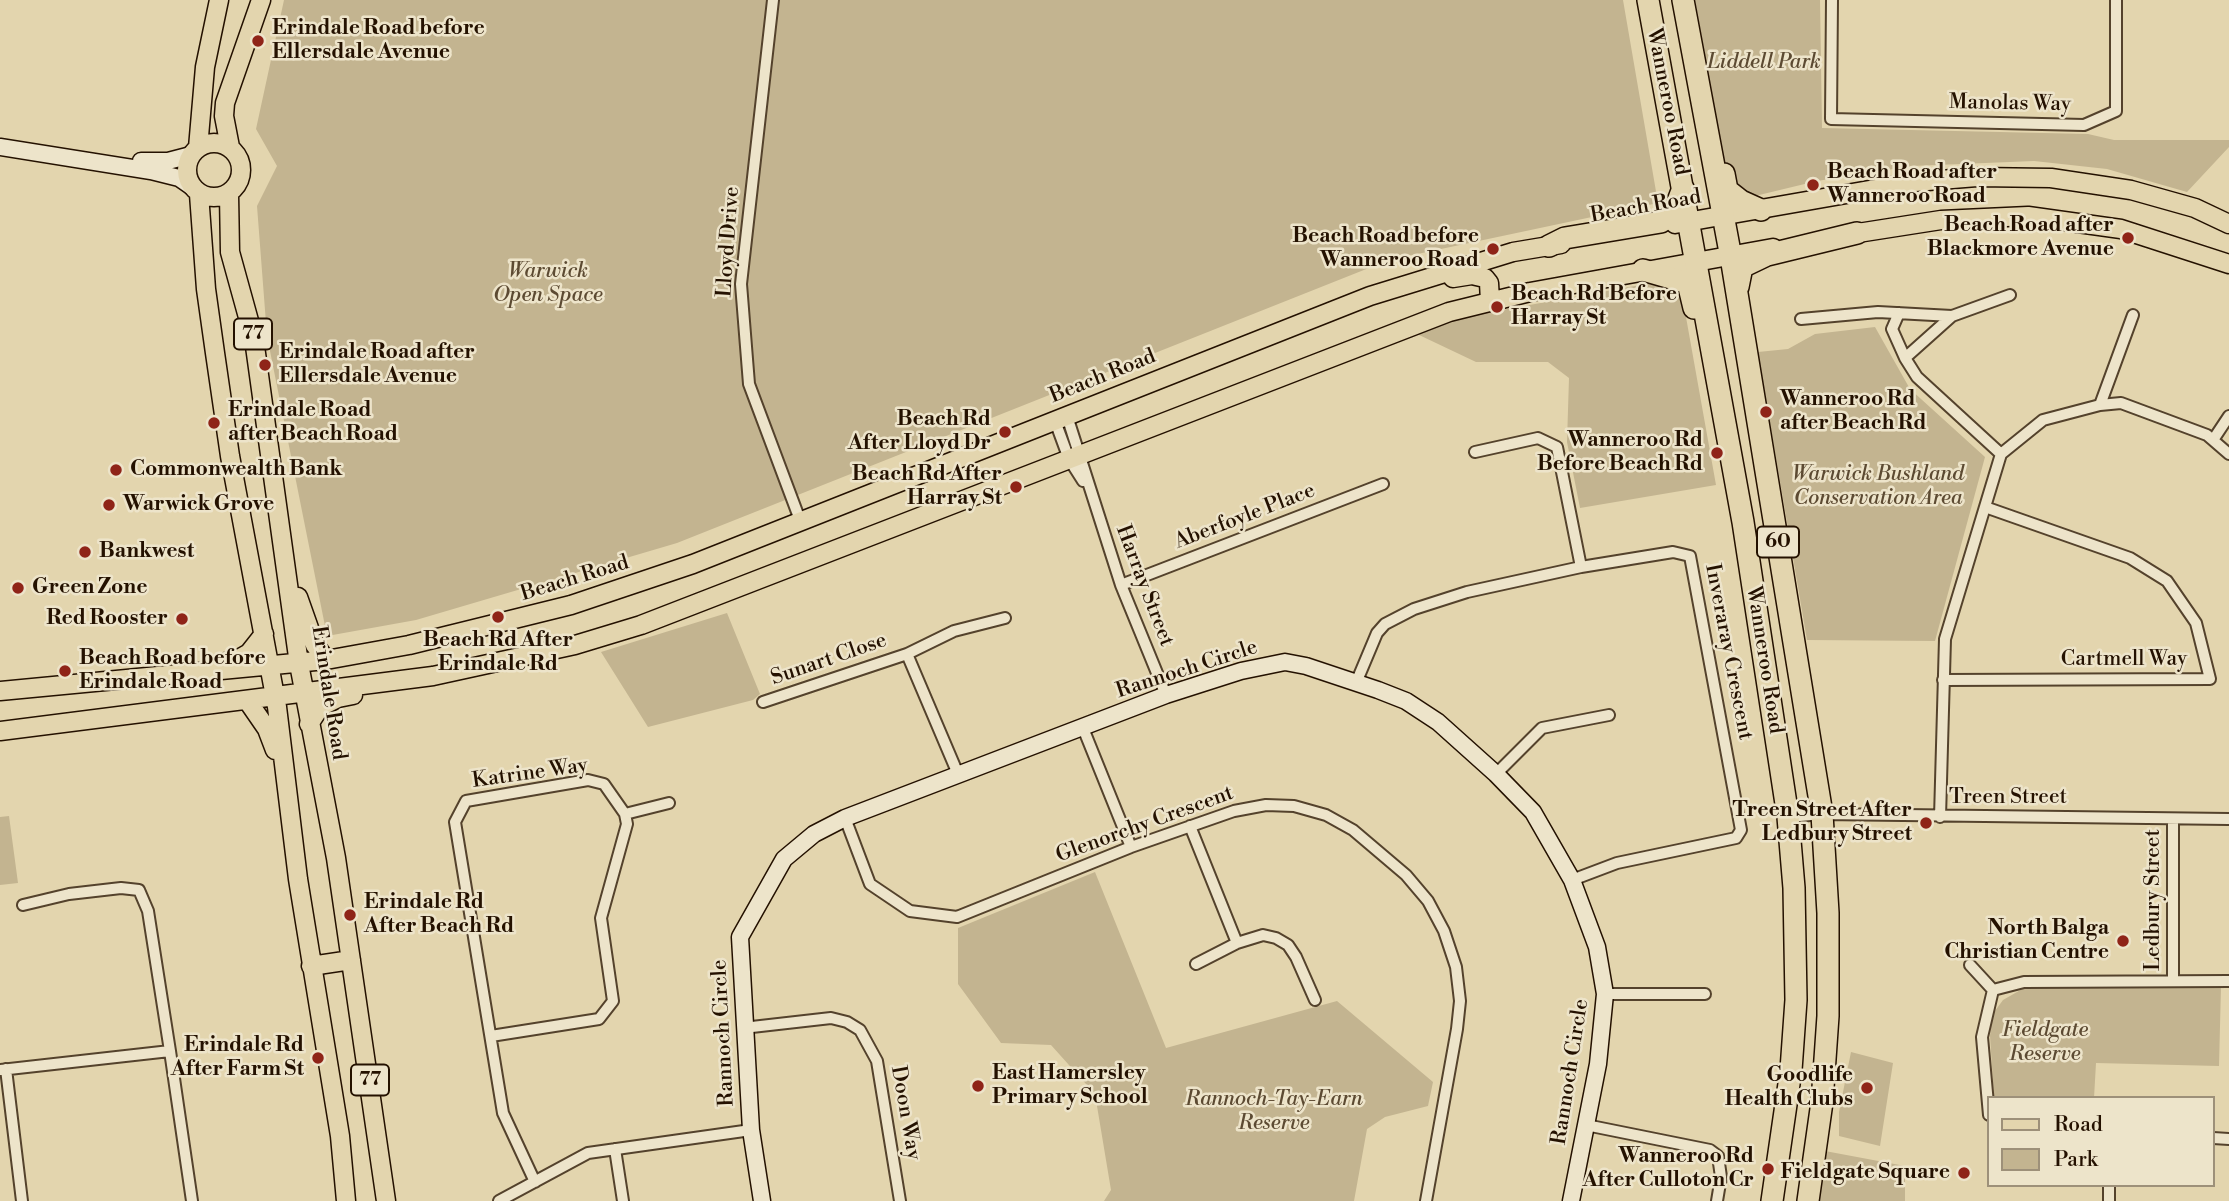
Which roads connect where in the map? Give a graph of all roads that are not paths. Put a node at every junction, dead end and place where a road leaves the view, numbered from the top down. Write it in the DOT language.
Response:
graph roads {
  1 [pos="219,0"];
  2 [pos="261,0"];
  3 [pos="773,0"];
  4 [pos="1648,0"];
  5 [pos="1683,0"];
  6 [pos="1832,0"];
  7 [pos="2116,0"];
  8 [pos="1688,26"];
  9 [pos="0,138"];
  10 [pos="0,147"];
  11 [pos="230,148"];
  12 [pos="195,151"];
  13 [pos="1683,186"];
  14 [pos="196,190"];
  15 [pos="229,194"];
  16 [pos="1761,210"];
  17 [pos="1724,217"];
  18 [pos="1690,222"];
  19 [pos="2229,223"];
  20 [pos="1857,233"];
  21 [pos="1549,246"];
  22 [pos="1731,255"];
  23 [pos="1697,261"];
  24 [pos="2229,264"];
  25 [pos="1643,270"];
  26 [pos="1407,283"];
  27 [pos="1737,293"];
  28 [pos="2010,295"];
  29 [pos="1490,301"];
  30 [pos="1899,313"];
  31 [pos="1952,316"];
  32 [pos="2133,316"];
  33 [pos="1801,319"];
  34 [pos="1905,358"];
  35 [pos="1721,397"];
  36 [pos="2100,405"];
  37 [pos="2229,416"];
  38 [pos="1061,418"];
  39 [pos="2213,440"];
  40 [pos="1475,452"];
  41 [pos="2001,454"];
  42 [pos="2229,454"];
  43 [pos="1075,457"];
  44 [pos="1383,484"];
  45 [pos="1985,507"];
  46 [pos="279,512"];
  47 [pos="800,520"];
  48 [pos="1581,567"];
  49 [pos="1121,585"];
  50 [pos="1006,618"];
  51 [pos="264,634"];
  52 [pos="906,654"];
  53 [pos="326,660"];
  54 [pos="299,664"];
  55 [pos="270,667"];
  56 [pos="158,677"];
  57 [pos="413,678"];
  58 [pos="1943,680"];
  59 [pos="1356,683"];
  60 [pos="0,691"];
  61 [pos="303,692"];
  62 [pos="1166,695"];
  63 [pos="275,696"];
  64 [pos="247,700"];
  65 [pos="763,702"];
  66 [pos="1609,715"];
  67 [pos="309,724"];
  68 [pos="1083,728"];
  69 [pos="0,731"];
  70 [pos="958,774"];
  71 [pos="1496,774"];
  72 [pos="669,803"];
  73 [pos="625,814"];
  74 [pos="1822,814"];
  75 [pos="1788,817"];
  76 [pos="1940,817"];
  77 [pos="845,818"];
  78 [pos="2173,819"];
  79 [pos="2229,819"];
  80 [pos="292,822"];
  81 [pos="1190,826"];
  82 [pos="1130,847"];
  83 [pos="1572,880"];
  84 [pos="23,905"];
  85 [pos="1237,943"];
  86 [pos="351,960"];
  87 [pos="1196,964"];
  88 [pos="1970,965"];
  89 [pos="311,966"];
  90 [pos="2173,981"];
  91 [pos="2229,981"];
  92 [pos="1993,990"];
  93 [pos="1605,994"];
  94 [pos="1705,994"];
  95 [pos="1315,1000"];
  96 [pos="743,1028"];
  97 [pos="491,1036"];
  98 [pos="170,1051"];
  99 [pos="3,1070"];
  100 [pos="1988,1104"];
  101 [pos="1586,1125"];
  102 [pos="751,1130"];
  103 [pos="615,1149"];
  104 [pos="535,1182"];
  105 [pos="22,1201"];
  106 [pos="192,1201"];
  107 [pos="346,1201"];
  108 [pos="386,1201"];
  109 [pos="499,1201"];
  110 [pos="623,1201"];
  111 [pos="762,1201"];
  112 [pos="900,1201"];
  113 [pos="1426,1201"];
  114 [pos="1571,1201"];
  115 [pos="1717,1201"];
  116 [pos="1772,1201"];
  117 [pos="1808,1201"];
  1 -- 12 [label="main road"];
  2 -- 11 [label="main road, Erindale Road"];
  3 -- 47 [label="street, Lloyd Drive"];
  4 -- 13 [label="highway, Wanneroo Road / 60"];
  5 -- 8 [label="highway, Wanneroo Road / 60"];
  6 -- 7 [label="street, Manolas Way"];
  8 -- 16 [label="highway"];
  8 -- 17 [label="highway, Wanneroo Road / 60"];
  9 -- 12 [label="street"];
  10 -- 14 [label="street"];
  11 -- 12 [label="main road"];
  11 -- 15 [label="main road, Erindale Road"];
  12 -- 14 [label="main road"];
  13 -- 18 [label="highway, Wanneroo Road / 60"];
  13 -- 21 [label="highway"];
  14 -- 15 [label="main road"];
  14 -- 51 [label="main road, 77"];
  15 -- 46 [label="main road, Erindale Road / 77"];
  16 -- 17 [label="main road, Beach Road"];
  16 -- 19 [label="main road, Beach Road"];
  17 -- 18 [label="main road, Beach Road"];
  17 -- 22 [label="highway, Wanneroo Road / 60"];
  18 -- 21 [label="main road, Beach Road"];
  18 -- 23 [label="highway, Wanneroo Road / 60"];
  20 -- 22 [label="main road"];
  20 -- 24 [label="main road"];
  20 -- 27 [label="highway"];
  21 -- 26 [label="main road, Beach Road"];
  22 -- 23 [label="main road"];
  22 -- 27 [label="highway, Wanneroo Road / 60"];
  23 -- 25 [label="main road"];
  23 -- 35 [label="highway, Wanneroo Road / 60"];
  25 -- 29 [label="main road"];
  25 -- 35 [label="highway"];
  26 -- 29 [label="main road"];
  26 -- 38 [label="main road, Beach Road"];
  27 -- 74 [label="highway, Wanneroo Road / 60"];
  28 -- 31 [label="street"];
  29 -- 43 [label="main road"];
  30 -- 31 [label="street"];
  30 -- 33 [label="street"];
  30 -- 34 [label="street"];
  31 -- 34 [label="street"];
  32 -- 36 [label="street"];
  34 -- 41 [label="street"];
  35 -- 75 [label="highway, Wanneroo Road / 60"];
  36 -- 39 [label="street"];
  36 -- 41 [label="street"];
  37 -- 39 [label="street"];
  38 -- 43 [label="street, Harray Street"];
  38 -- 47 [label="main road, Beach Road"];
  39 -- 42 [label="street"];
  40 -- 48 [label="street"];
  41 -- 45 [label="street"];
  43 -- 49 [label="street, Harray Street"];
  43 -- 57 [label="main road"];
  44 -- 49 [label="street, Aberfoyle Place"];
  45 -- 58 [label="street"];
  45 -- 58 [label="street, Cartmell Way"];
  46 -- 53 [label="main road"];
  46 -- 54 [label="main road, Erindale Road / 77"];
  47 -- 53 [label="main road, Beach Road"];
  48 -- 59 [label="street, Inveraray Crescent"];
  48 -- 83 [label="street, Inveraray Crescent"];
  49 -- 62 [label="street, Harray Street"];
  50 -- 52 [label="street, Sunart Close"];
  51 -- 55 [label="main road, 77"];
  51 -- 56 [label="main road"];
  52 -- 65 [label="street, Sunart Close"];
  52 -- 70 [label="street, Sunart Close"];
  53 -- 54 [label="main road, Beach Road"];
  54 -- 55 [label="main road, Beach Road"];
  54 -- 61 [label="main road, Erindale Road / 77"];
  55 -- 56 [label="main road, Beach Road"];
  55 -- 63 [label="main road, 77"];
  56 -- 60 [label="main road, Beach Road"];
  57 -- 61 [label="main road"];
  57 -- 67 [label="main road"];
  58 -- 76 [label="street"];
  59 -- 62 [label="street, Rannoch Circle"];
  59 -- 71 [label="street, Rannoch Circle"];
  61 -- 63 [label="main road"];
  61 -- 67 [label="main road, Erindale Road / 77"];
  62 -- 68 [label="street, Rannoch Circle"];
  63 -- 64 [label="main road"];
  63 -- 80 [label="main road, 77"];
  64 -- 69 [label="main road"];
  64 -- 80 [label="main road"];
  66 -- 71 [label="street"];
  67 -- 86 [label="main road, Erindale Road / 77"];
  68 -- 70 [label="street, Rannoch Circle"];
  68 -- 82 [label="street"];
  70 -- 77 [label="street, Rannoch Circle"];
  71 -- 83 [label="street, Rannoch Circle"];
  72 -- 73 [label="street"];
  73 -- 97 [label="street"];
  73 -- 97 [label="street, Katrine Way"];
  74 -- 75 [label="street, Treen Street"];
  74 -- 76 [label="street, Treen Street"];
  74 -- 117 [label="highway, Wanneroo Road / 60"];
  75 -- 116 [label="highway, Wanneroo Road / 60"];
  76 -- 78 [label="street, Treen Street"];
  77 -- 82 [label="street, Glenorchy Crescent"];
  77 -- 96 [label="street, Rannoch Circle"];
  78 -- 79 [label="street, Treen Street"];
  78 -- 90 [label="street, Ledbury Street"];
  80 -- 89 [label="main road, 77"];
  81 -- 82 [label="street, Glenorchy Crescent"];
  81 -- 85 [label="street"];
  81 -- 113 [label="street, Glenorchy Crescent"];
  83 -- 93 [label="street, Rannoch Circle"];
  84 -- 98 [label="street"];
  85 -- 87 [label="street"];
  85 -- 95 [label="street"];
  86 -- 89 [label="main road"];
  86 -- 108 [label="main road, Erindale Road / 77"];
  88 -- 92 [label="street"];
  89 -- 107 [label="main road, 77"];
  90 -- 91 [label="street"];
  90 -- 92 [label="street"];
  92 -- 100 [label="street"];
  93 -- 94 [label="street"];
  93 -- 101 [label="street, Rannoch Circle"];
  96 -- 102 [label="street, Rannoch Circle"];
  96 -- 112 [label="street, Doon Way"];
  97 -- 104 [label="street, Katrine Way"];
  98 -- 99 [label="street"];
  98 -- 106 [label="street"];
  99 -- 105 [label="street"];
  101 -- 114 [label="street, Rannoch Circle"];
  101 -- 115 [label="street"];
  102 -- 103 [label="street"];
  102 -- 111 [label="street, Rannoch Circle"];
  103 -- 104 [label="street"];
  103 -- 110 [label="street"];
  104 -- 109 [label="street"];
}
